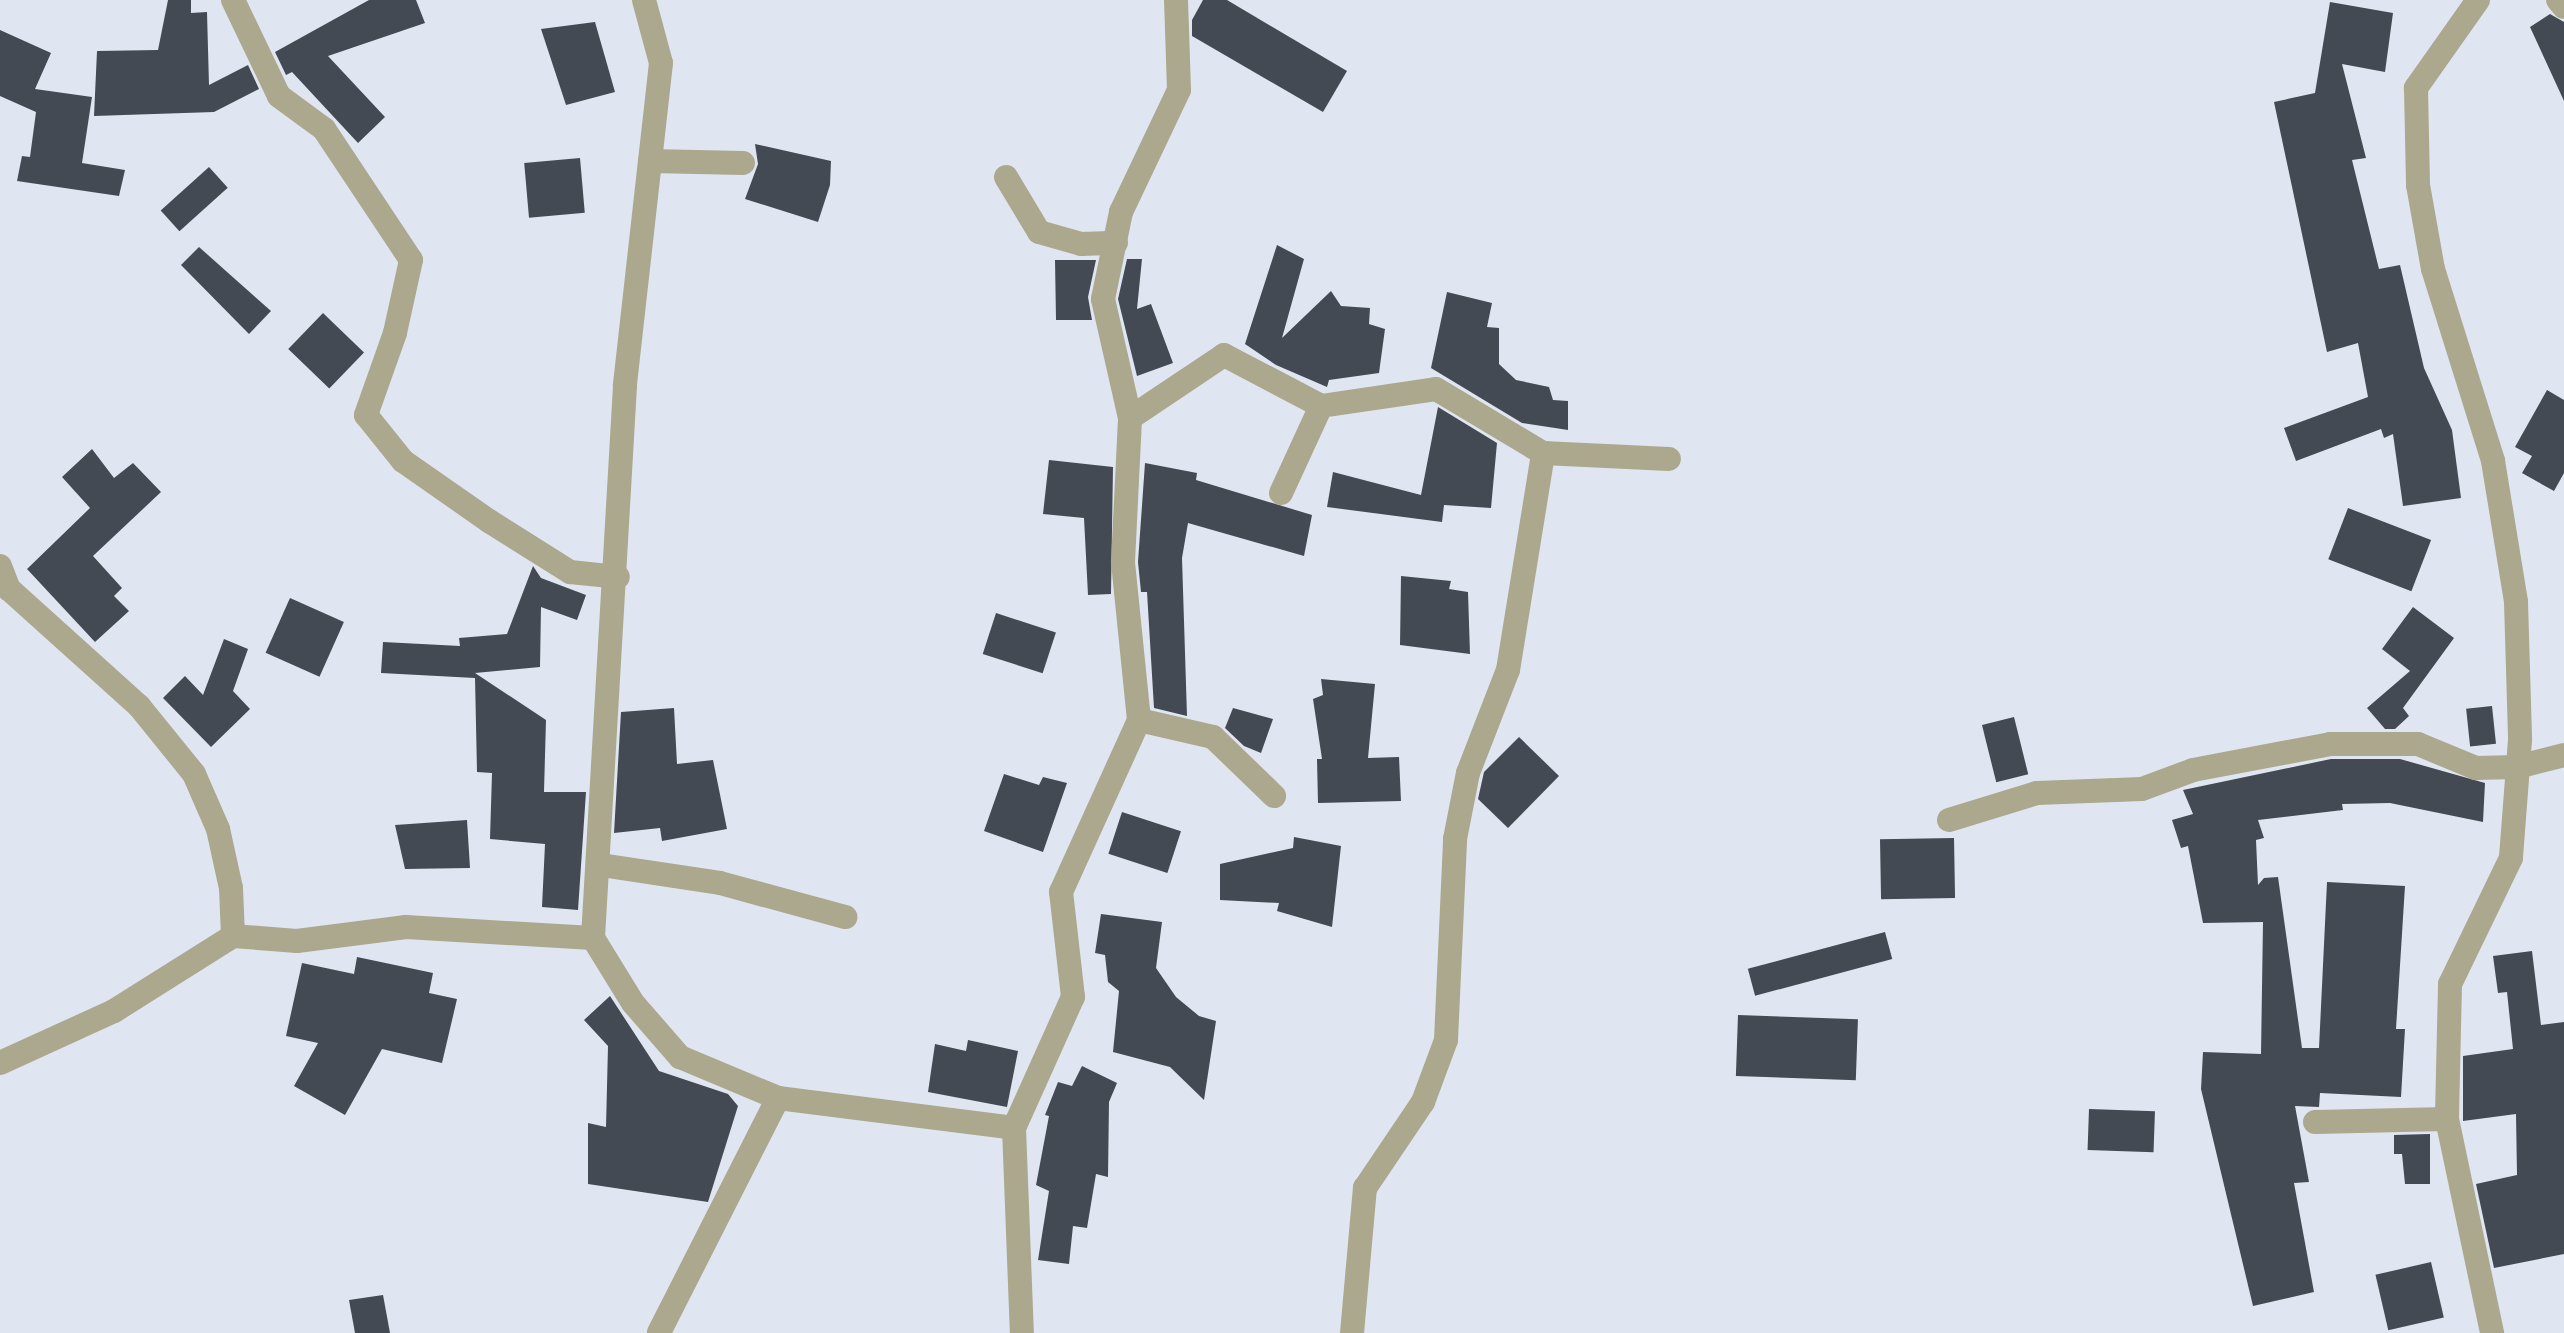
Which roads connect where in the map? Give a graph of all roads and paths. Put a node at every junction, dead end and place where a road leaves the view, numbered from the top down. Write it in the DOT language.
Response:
graph roads {
  1 [pos="233,0"];
  2 [pos="644,0"];
  3 [pos="1176,0"];
  4 [pos="2478,0"];
  5 [pos="2558,0"];
  6 [pos="2564,7"];
  7 [pos="650,161"];
  8 [pos="743,163"];
  9 [pos="1006,177"];
  10 [pos="1116,243"];
  11 [pos="1321,406"];
  12 [pos="1130,418"];
  13 [pos="1543,453"];
  14 [pos="1669,459"];
  15 [pos="1281,493"];
  16 [pos="0,566"];
  17 [pos="618,577"];
  18 [pos="1139,720"];
  19 [pos="2564,755"];
  20 [pos="2517,767"];
  21 [pos="1274,796"];
  22 [pos="1949,820"];
  23 [pos="601,865"];
  24 [pos="845,917"];
  25 [pos="233,936"];
  26 [pos="593,938"];
  27 [pos="0,1063"];
  28 [pos="778,1098"];
  29 [pos="2447,1119"];
  30 [pos="2315,1122"];
  31 [pos="1014,1128"];
  32 [pos="659,1333"];
  33 [pos="1022,1333"];
  34 [pos="1352,1333"];
  35 [pos="2492,1333"];
  1 -- 17 [label="street"];
  2 -- 7 [label="street"];
  3 -- 10 [label="street"];
  4 -- 20 [label="street"];
  5 -- 6 [label="street"];
  7 -- 8 [label="street"];
  7 -- 17 [label="street"];
  9 -- 10 [label="street"];
  10 -- 12 [label="street"];
  11 -- 12 [label="street"];
  11 -- 13 [label="street"];
  11 -- 15 [label="street"];
  12 -- 18 [label="street"];
  13 -- 14 [label="street"];
  13 -- 34 [label="street"];
  16 -- 25 [label="street"];
  17 -- 23 [label="street"];
  18 -- 21 [label="street"];
  18 -- 31 [label="street"];
  19 -- 20 [label="street"];
  20 -- 22 [label="street"];
  20 -- 29 [label="street"];
  23 -- 24 [label="street"];
  23 -- 26 [label="street"];
  25 -- 26 [label="street"];
  25 -- 27 [label="street"];
  26 -- 28 [label="street"];
  28 -- 31 [label="street"];
  28 -- 32 [label="street"];
  29 -- 30 [label="street"];
  29 -- 35 [label="street"];
  31 -- 33 [label="street"];
}
